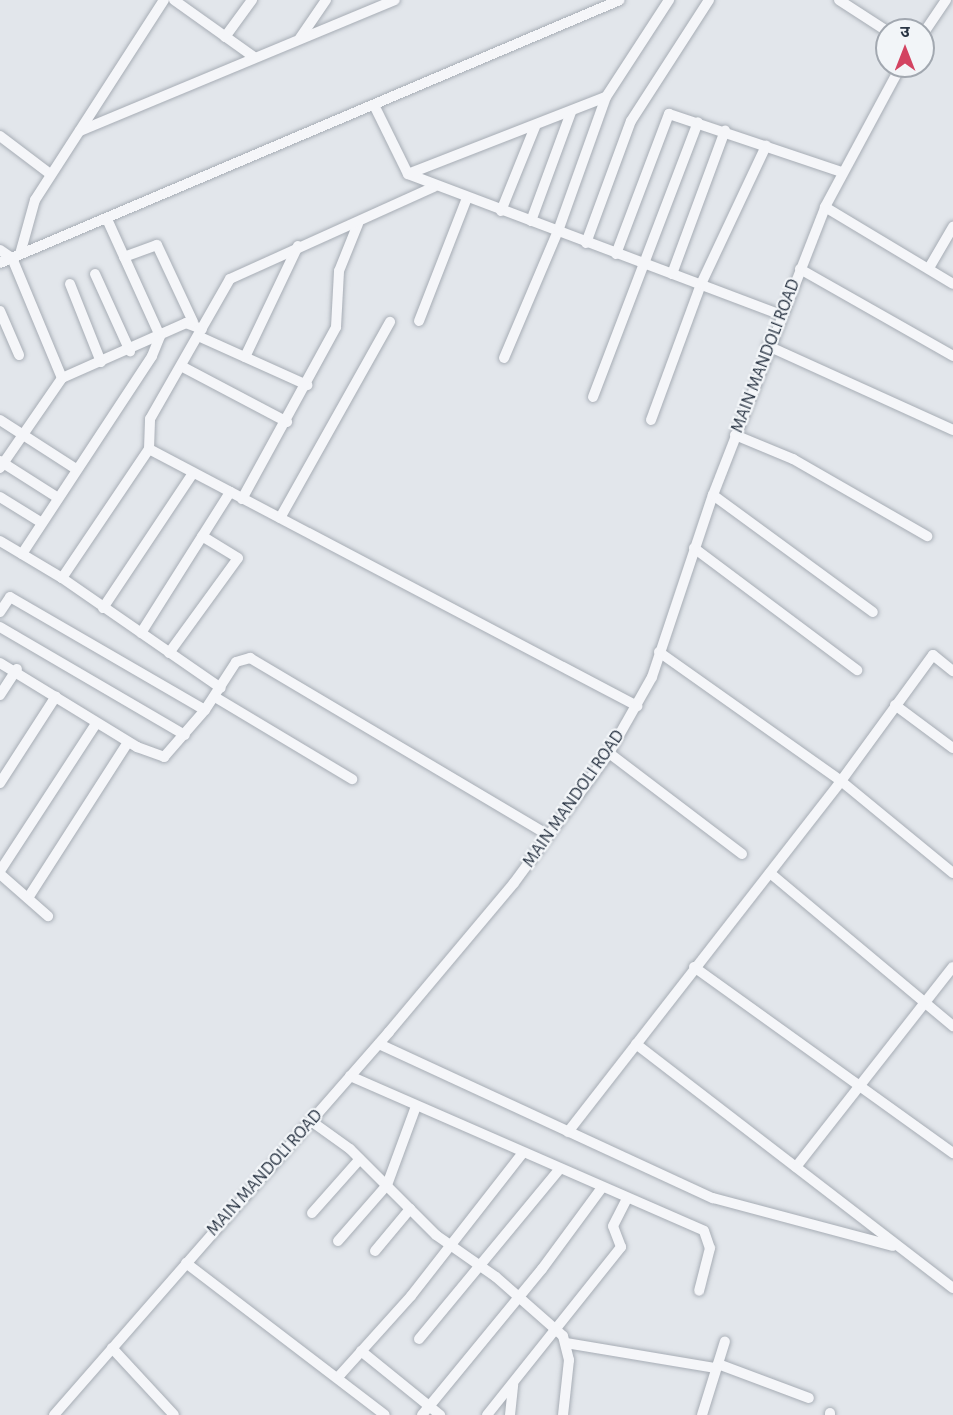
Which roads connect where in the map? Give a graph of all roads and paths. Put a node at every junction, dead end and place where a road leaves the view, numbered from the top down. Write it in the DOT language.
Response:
graph roads {
  1 [pos="164,0"];
  2 [pos="174,0"];
  3 [pos="252,0"];
  4 [pos="326,0"];
  5 [pos="395,0"];
  6 [pos="620,0"];
  7 [pos="669,0"];
  8 [pos="709,0"];
  9 [pos="839,0"];
  10 [pos="946,0"];
  11 [pos="934,18"];
  12 [pos="875,23"];
  13 [pos="225,37"];
  14 [pos="300,39"];
  15 [pos="254,57"];
  16 [pos="894,78"];
  17 [pos="606,97"];
  18 [pos="374,105"];
  19 [pos="571,112"];
  20 [pos="698,122"];
  21 [pos="535,127"];
  22 [pos="80,131"];
  23 [pos="725,131"];
  24 [pos="0,136"];
  25 [pos="766,146"];
  26 [pos="841,172"];
  27 [pos="50,174"];
  28 [pos="408,174"];
  29 [pos="434,187"];
  30 [pos="467,198"];
  31 [pos="825,207"];
  32 [pos="501,211"];
  33 [pos="107,219"];
  34 [pos="531,222"];
  35 [pos="358,224"];
  36 [pos="558,231"];
  37 [pos="951,234"];
  38 [pos="586,243"];
  39 [pos="298,246"];
  40 [pos="0,249"];
  41 [pos="616,254"];
  42 [pos="16,256"];
  43 [pos="124,257"];
  44 [pos="0,262"];
  45 [pos="642,264"];
  46 [pos="929,268"];
  47 [pos="800,269"];
  48 [pos="95,274"];
  49 [pos="672,274"];
  50 [pos="70,284"];
  51 [pos="953,284"];
  52 [pos="701,285"];
  53 [pos="0,311"];
  54 [pos="782,315"];
  55 [pos="419,321"];
  56 [pos="390,322"];
  57 [pos="197,329"];
  58 [pos="160,336"];
  59 [pos="768,346"];
  60 [pos="130,351"];
  61 [pos="19,355"];
  62 [pos="953,356"];
  63 [pos="245,357"];
  64 [pos="504,358"];
  65 [pos="101,362"];
  66 [pos="181,366"];
  67 [pos="62,378"];
  68 [pos="307,385"];
  69 [pos="592,396"];
  70 [pos="0,420"];
  71 [pos="651,420"];
  72 [pos="287,422"];
  73 [pos="953,430"];
  74 [pos="735,435"];
  75 [pos="23,436"];
  76 [pos="149,449"];
  77 [pos="1,464"];
  78 [pos="76,469"];
  79 [pos="192,473"];
  80 [pos="230,492"];
  81 [pos="712,495"];
  82 [pos="0,497"];
  83 [pos="58,498"];
  84 [pos="242,499"];
  85 [pos="280,518"];
  86 [pos="42,522"];
  87 [pos="202,536"];
  88 [pos="927,536"];
  89 [pos="0,541"];
  90 [pos="694,548"];
  91 [pos="22,554"];
  92 [pos="62,578"];
  93 [pos="103,608"];
  94 [pos="0,612"];
  95 [pos="873,612"];
  96 [pos="0,627"];
  97 [pos="141,633"];
  98 [pos="169,652"];
  99 [pos="659,652"];
  100 [pos="0,663"];
  101 [pos="17,669"];
  102 [pos="857,670"];
  103 [pos="953,670"];
  104 [pos="218,692"];
  105 [pos="0,695"];
  106 [pos="56,696"];
  107 [pos="895,705"];
  108 [pos="637,706"];
  109 [pos="205,710"];
  110 [pos="96,724"];
  111 [pos="185,735"];
  112 [pos="128,742"];
  113 [pos="953,748"];
  114 [pos="609,753"];
  115 [pos="352,779"];
  116 [pos="841,781"];
  117 [pos="0,783"];
  118 [pos="548,835"];
  119 [pos="742,854"];
  120 [pos="0,873"];
  121 [pos="770,873"];
  122 [pos="953,873"];
  123 [pos="28,898"];
  124 [pos="48,916"];
  125 [pos="953,966"];
  126 [pos="694,967"];
  127 [pos="924,1004"];
  128 [pos="953,1026"];
  129 [pos="379,1044"];
  130 [pos="636,1044"];
  131 [pos="350,1076"];
  132 [pos="862,1085"];
  133 [pos="416,1106"];
  134 [pos="311,1121"];
  135 [pos="568,1132"];
  136 [pos="953,1153"];
  137 [pos="522,1154"];
  138 [pos="360,1160"];
  139 [pos="796,1167"];
  140 [pos="559,1170"];
  141 [pos="387,1185"];
  142 [pos="601,1189"];
  143 [pos="627,1199"];
  144 [pos="410,1209"];
  145 [pos="312,1213"];
  146 [pos="338,1241"];
  147 [pos="451,1246"];
  148 [pos="893,1246"];
  149 [pos="375,1251"];
  150 [pos="186,1263"];
  151 [pos="481,1266"];
  152 [pos="953,1288"];
  153 [pos="699,1291"];
  154 [pos="520,1297"];
  155 [pos="557,1331"];
  156 [pos="419,1339"];
  157 [pos="725,1341"];
  158 [pos="566,1343"];
  159 [pos="112,1348"];
  160 [pos="361,1351"];
  161 [pos="717,1366"];
  162 [pos="339,1376"];
  163 [pos="513,1384"];
  164 [pos="809,1398"];
  165 [pos="425,1411"];
  166 [pos="54,1415"];
  167 [pos="174,1415"];
  168 [pos="385,1415"];
  169 [pos="440,1415"];
  170 [pos="487,1415"];
  171 [pos="510,1415"];
  172 [pos="563,1415"];
  173 [pos="702,1415"];
  1 -- 22 [label="street"];
  2 -- 13 [label="street"];
  3 -- 13 [label="street"];
  4 -- 14 [label="street"];
  5 -- 14 [label="street"];
  6 -- 18 [label="street"];
  7 -- 17 [label="street"];
  8 -- 38 [label="street"];
  9 -- 12 [label="street"];
  10 -- 11 [label="street"];
  13 -- 15 [label="street"];
  14 -- 15 [label="street"];
  15 -- 22 [label="street"];
  16 -- 26 [label="street, MAIN MANDOLI ROAD"];
  17 -- 19 [label="street"];
  17 -- 36 [label="street"];
  18 -- 28 [label="street"];
  18 -- 33 [label="street"];
  19 -- 21 [label="street"];
  19 -- 34 [label="street"];
  20 -- 23 [label="street"];
  20 -- 41 [label="street"];
  20 -- 45 [label="street"];
  21 -- 28 [label="street"];
  21 -- 32 [label="street"];
  22 -- 27 [label="street"];
  23 -- 25 [label="street"];
  23 -- 49 [label="street"];
  24 -- 27 [label="street"];
  25 -- 26 [label="street"];
  25 -- 52 [label="street"];
  26 -- 31 [label="street, MAIN MANDOLI ROAD"];
  27 -- 42 [label="street"];
  28 -- 29 [label="street"];
  29 -- 30 [label="street"];
  29 -- 35 [label="street"];
  30 -- 32 [label="street"];
  30 -- 55 [label="street"];
  31 -- 46 [label="street"];
  31 -- 47 [label="street, MAIN MANDOLI ROAD"];
  32 -- 34 [label="street"];
  33 -- 42 [label="street"];
  33 -- 43 [label="street"];
  34 -- 36 [label="street"];
  35 -- 39 [label="street"];
  35 -- 68 [label="street"];
  36 -- 38 [label="street"];
  36 -- 64 [label="street"];
  37 -- 46 [label="street"];
  38 -- 41 [label="street"];
  39 -- 57 [label="street"];
  39 -- 63 [label="street"];
  40 -- 42 [label="street"];
  41 -- 45 [label="street"];
  42 -- 44 [label="street"];
  42 -- 67 [label="street"];
  43 -- 57 [label="street"];
  43 -- 58 [label="street"];
  45 -- 49 [label="street"];
  45 -- 69 [label="street"];
  46 -- 51 [label="street"];
  47 -- 54 [label="street, MAIN MANDOLI ROAD"];
  47 -- 62 [label="street"];
  48 -- 60 [label="street"];
  49 -- 52 [label="street"];
  50 -- 65 [label="street"];
  52 -- 54 [label="street"];
  52 -- 71 [label="street"];
  53 -- 61 [label="street"];
  54 -- 59 [label="street, MAIN MANDOLI ROAD"];
  56 -- 85 [label="street"];
  57 -- 58 [label="street"];
  57 -- 63 [label="street"];
  57 -- 66 [label="street"];
  58 -- 60 [label="street"];
  58 -- 78 [label="street"];
  59 -- 73 [label="street"];
  59 -- 74 [label="street, MAIN MANDOLI ROAD"];
  60 -- 65 [label="street"];
  63 -- 68 [label="street"];
  65 -- 67 [label="street"];
  66 -- 72 [label="street"];
  66 -- 76 [label="street"];
  67 -- 75 [label="street"];
  68 -- 72 [label="street"];
  70 -- 75 [label="street"];
  72 -- 84 [label="street"];
  74 -- 81 [label="street, MAIN MANDOLI ROAD"];
  74 -- 88 [label="street"];
  75 -- 77 [label="street"];
  75 -- 78 [label="street"];
  76 -- 79 [label="street"];
  76 -- 92 [label="street"];
  77 -- 83 [label="street"];
  78 -- 83 [label="street"];
  79 -- 80 [label="street"];
  79 -- 93 [label="street"];
  80 -- 84 [label="street"];
  80 -- 87 [label="street"];
  81 -- 90 [label="street, MAIN MANDOLI ROAD"];
  81 -- 95 [label="street"];
  82 -- 86 [label="street"];
  83 -- 86 [label="street"];
  84 -- 85 [label="street"];
  85 -- 108 [label="street"];
  86 -- 91 [label="street"];
  87 -- 97 [label="street"];
  87 -- 98 [label="street"];
  89 -- 91 [label="street"];
  90 -- 99 [label="street, MAIN MANDOLI ROAD"];
  90 -- 102 [label="street"];
  91 -- 92 [label="street"];
  92 -- 93 [label="street"];
  93 -- 97 [label="street"];
  94 -- 109 [label="street"];
  96 -- 111 [label="street"];
  97 -- 98 [label="street"];
  98 -- 104 [label="street"];
  99 -- 108 [label="street, MAIN MANDOLI ROAD"];
  99 -- 116 [label="street"];
  100 -- 101 [label="street"];
  101 -- 105 [label="street"];
  101 -- 106 [label="street"];
  103 -- 107 [label="street"];
  104 -- 109 [label="street"];
  104 -- 115 [label="street"];
  104 -- 118 [label="street"];
  106 -- 110 [label="street"];
  106 -- 117 [label="street"];
  107 -- 113 [label="street"];
  107 -- 116 [label="street"];
  108 -- 114 [label="street, MAIN MANDOLI ROAD"];
  109 -- 111 [label="street"];
  110 -- 112 [label="street"];
  110 -- 120 [label="street"];
  111 -- 112 [label="street"];
  112 -- 123 [label="street"];
  114 -- 118 [label="street, MAIN MANDOLI ROAD"];
  114 -- 119 [label="street"];
  116 -- 121 [label="street"];
  116 -- 122 [label="street"];
  118 -- 129 [label="street, MAIN MANDOLI ROAD"];
  120 -- 123 [label="street"];
  121 -- 126 [label="street"];
  121 -- 127 [label="street"];
  123 -- 124 [label="street"];
  125 -- 127 [label="street"];
  126 -- 130 [label="street"];
  126 -- 132 [label="street"];
  127 -- 128 [label="street"];
  127 -- 132 [label="street"];
  129 -- 131 [label="street, MAIN MANDOLI ROAD"];
  129 -- 135 [label="street"];
  130 -- 135 [label="street"];
  130 -- 139 [label="street"];
  131 -- 133 [label="street"];
  131 -- 134 [label="street, MAIN MANDOLI ROAD"];
  132 -- 136 [label="street"];
  132 -- 139 [label="street"];
  133 -- 137 [label="street"];
  133 -- 141 [label="street"];
  134 -- 138 [label="street"];
  134 -- 150 [label="street, MAIN MANDOLI ROAD"];
  135 -- 148 [label="street"];
  137 -- 140 [label="street"];
  137 -- 147 [label="street"];
  138 -- 141 [label="street"];
  138 -- 145 [label="street"];
  139 -- 148 [label="street"];
  140 -- 142 [label="street"];
  140 -- 151 [label="street"];
  141 -- 144 [label="street"];
  141 -- 146 [label="street"];
  142 -- 143 [label="street"];
  142 -- 154 [label="street"];
  143 -- 153 [label="street"];
  143 -- 155 [label="street"];
  144 -- 147 [label="street"];
  144 -- 149 [label="street"];
  147 -- 151 [label="street"];
  147 -- 160 [label="street"];
  148 -- 152 [label="street"];
  150 -- 159 [label="street, MAIN MANDOLI ROAD"];
  150 -- 162 [label="street"];
  151 -- 154 [label="street"];
  151 -- 156 [label="street"];
  154 -- 155 [label="street"];
  154 -- 165 [label="street"];
  155 -- 158 [label="street"];
  155 -- 163 [label="street"];
  157 -- 161 [label="street"];
  158 -- 161 [label="street"];
  158 -- 172 [label="street"];
  159 -- 166 [label="street, MAIN MANDOLI ROAD"];
  159 -- 167 [label="street"];
  160 -- 162 [label="street"];
  160 -- 165 [label="street"];
  161 -- 164 [label="street"];
  161 -- 173 [label="street"];
  162 -- 168 [label="street"];
  163 -- 170 [label="street"];
  163 -- 171 [label="street"];
  165 -- 169 [label="street"];
}
